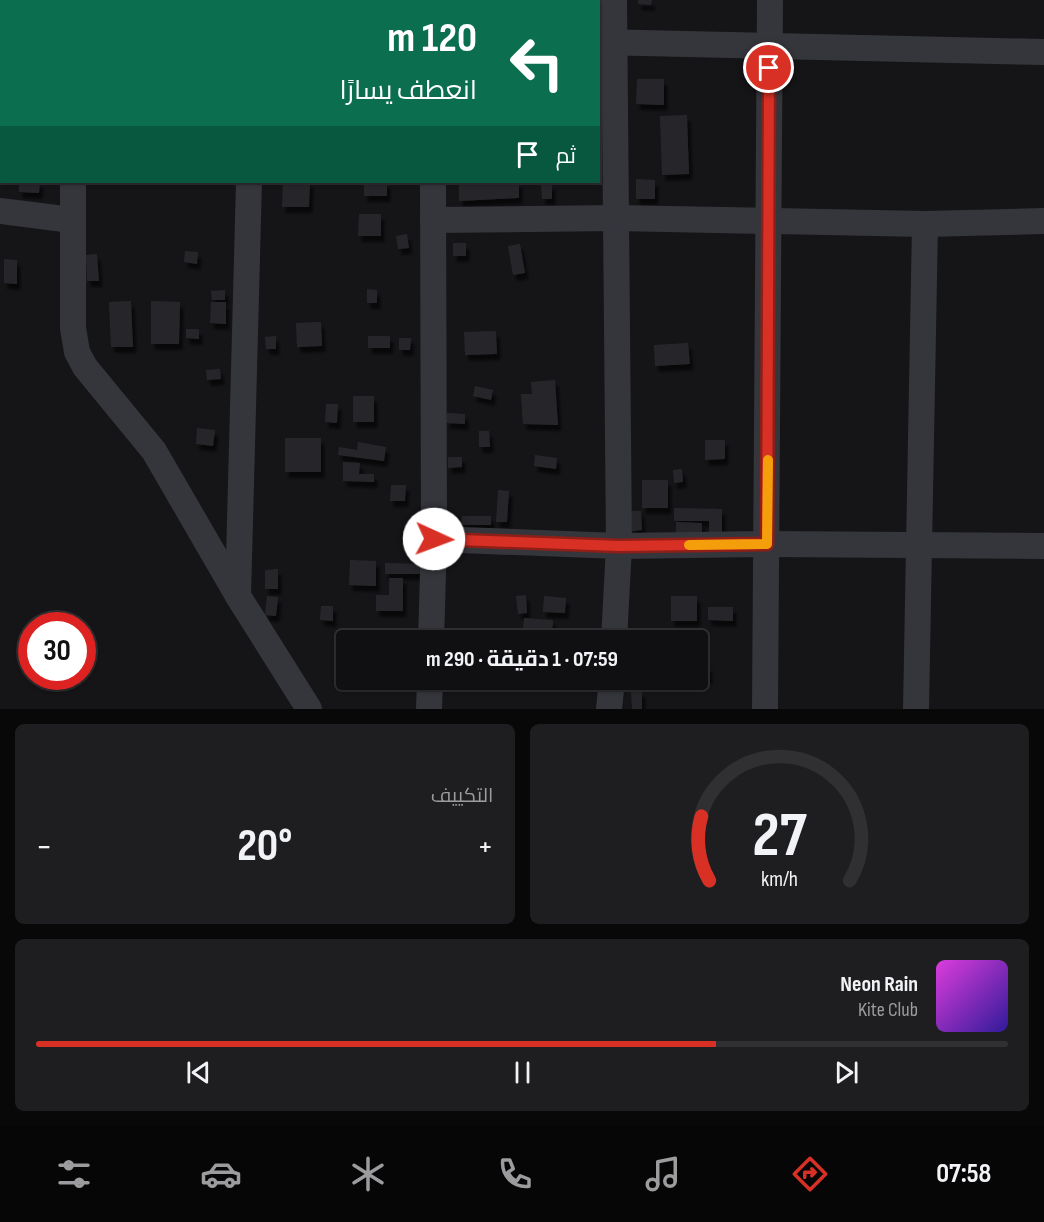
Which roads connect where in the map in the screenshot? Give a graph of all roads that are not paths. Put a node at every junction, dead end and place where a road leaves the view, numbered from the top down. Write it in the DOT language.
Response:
graph roads {
  1 [pos="614,0"];
  2 [pos="770,0"];
  3 [pos="606,41"];
  4 [pos="769,46"];
  5 [pos="1044,52"];
  6 [pos="73,183"];
  7 [pos="249,183"];
  8 [pos="433,183"];
  9 [pos="0,211"];
  10 [pos="616,218"];
  11 [pos="72,220"];
  12 [pos="433,220"];
  13 [pos="769,220"];
  14 [pos="1044,221"];
  15 [pos="926,224"];
  16 [pos="434,539"];
  17 [pos="767,544"];
  18 [pos="619,546"];
  19 [pos="1044,546"];
  20 [pos="919,547"];
  21 [pos="238,596"];
  22 [pos="431,630"];
  23 [pos="615,630"];
  24 [pos="430,690"];
  25 [pos="611,690"];
  26 [pos="309,709"];
  27 [pos="429,709"];
  28 [pos="609,709"];
  29 [pos="765,709"];
  30 [pos="916,709"];
  1 -- 3 [label="street"];
  2 -- 4 [label="street"];
  3 -- 4 [label="street"];
  3 -- 10 [label="street"];
  4 -- 5 [label="street"];
  4 -- 13 [label="street"];
  6 -- 11 [label="street"];
  7 -- 21 [label="street"];
  8 -- 12 [label="street"];
  9 -- 11 [label="street"];
  10 -- 12 [label="street"];
  10 -- 13 [label="street"];
  10 -- 18 [label="street"];
  11 -- 21 [label="street"];
  12 -- 16 [label="street"];
  13 -- 15 [label="street"];
  13 -- 17 [label="street"];
  14 -- 15 [label="street"];
  15 -- 20 [label="street"];
  16 -- 18 [label="street"];
  16 -- 22 [label="street"];
  17 -- 18 [label="street"];
  17 -- 20 [label="street"];
  17 -- 29 [label="street"];
  18 -- 23 [label="street"];
  19 -- 20 [label="street"];
  20 -- 30 [label="street"];
  21 -- 26 [label="street"];
  24 -- 27 [label="street"];
  25 -- 28 [label="street"];
}
